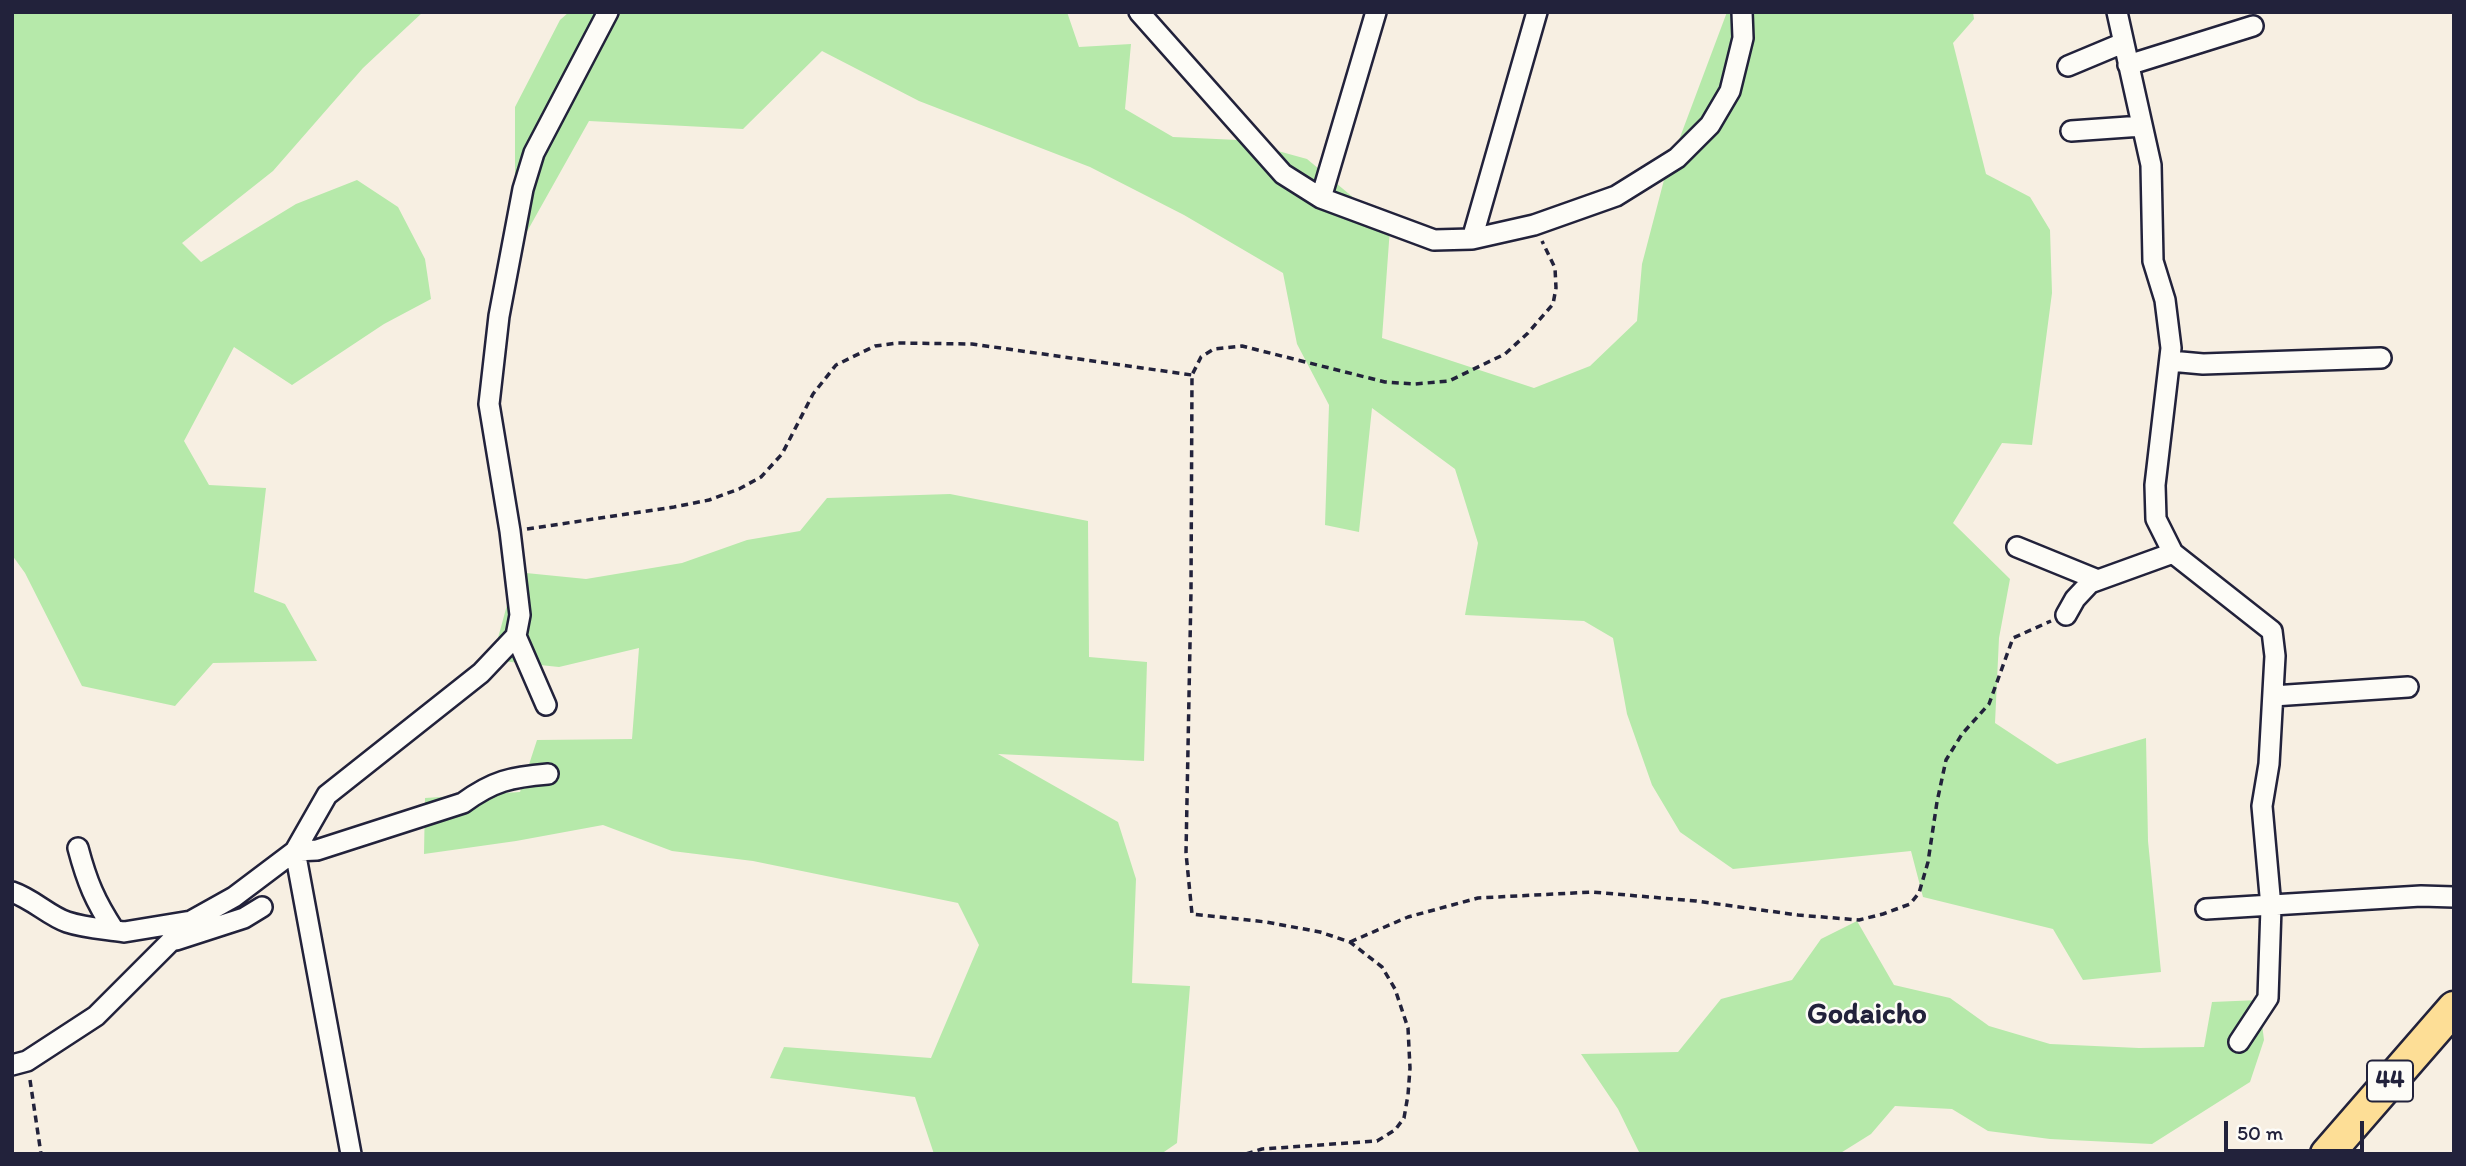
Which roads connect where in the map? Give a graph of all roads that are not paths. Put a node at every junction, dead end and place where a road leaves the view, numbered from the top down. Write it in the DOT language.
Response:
graph roads {
  1 [pos="608,12"];
  2 [pos="1139,12"];
  3 [pos="1376,12"];
  4 [pos="1537,12"];
  5 [pos="1742,12"];
  6 [pos="2118,12"];
  7 [pos="2253,26"];
  8 [pos="2123,43"];
  9 [pos="2127,65"];
  10 [pos="2068,66"];
  11 [pos="2142,126"];
  12 [pos="2071,131"];
  13 [pos="1321,198"];
  14 [pos="1472,239"];
  15 [pos="2381,358"];
  16 [pos="2170,361"];
  17 [pos="2017,547"];
  18 [pos="2173,553"];
  19 [pos="2098,580"];
  20 [pos="2066,615"];
  21 [pos="516,636"];
  22 [pos="2408,687"];
  23 [pos="2273,696"];
  24 [pos="546,705"];
  25 [pos="548,774"];
  26 [pos="78,848"];
  27 [pos="295,851"];
  28 [pos="12,892"];
  29 [pos="2454,897"];
  30 [pos="261,906"];
  31 [pos="2271,906"];
  32 [pos="2206,909"];
  33 [pos="191,921"];
  34 [pos="114,930"];
  35 [pos="172,941"];
  36 [pos="2454,1008"];
  37 [pos="2239,1042"];
  38 [pos="20,1063"];
  39 [pos="351,1154"];
  40 [pos="2326,1154"];
  1 -- 21 [label="street"];
  2 -- 13 [label="street"];
  3 -- 13 [label="street"];
  4 -- 14 [label="street"];
  5 -- 14 [label="street"];
  6 -- 8 [label="street"];
  7 -- 9 [label="street"];
  8 -- 9 [label="street"];
  8 -- 10 [label="street"];
  9 -- 11 [label="street"];
  11 -- 12 [label="street"];
  11 -- 16 [label="street"];
  13 -- 14 [label="street"];
  15 -- 16 [label="street"];
  16 -- 18 [label="street"];
  17 -- 19 [label="street"];
  18 -- 19 [label="street"];
  18 -- 23 [label="street"];
  19 -- 20 [label="street"];
  21 -- 24 [label="street"];
  21 -- 27 [label="street"];
  22 -- 23 [label="street"];
  23 -- 31 [label="street"];
  25 -- 27 [label="street"];
  26 -- 34 [label="street"];
  27 -- 33 [label="street"];
  27 -- 39 [label="street"];
  28 -- 34 [label="street"];
  29 -- 31 [label="street"];
  30 -- 35 [label="street"];
  31 -- 32 [label="street"];
  31 -- 37 [label="street"];
  33 -- 34 [label="street"];
  33 -- 35 [label="street"];
  35 -- 38 [label="street"];
  36 -- 40 [label="main road, 44"];
}
